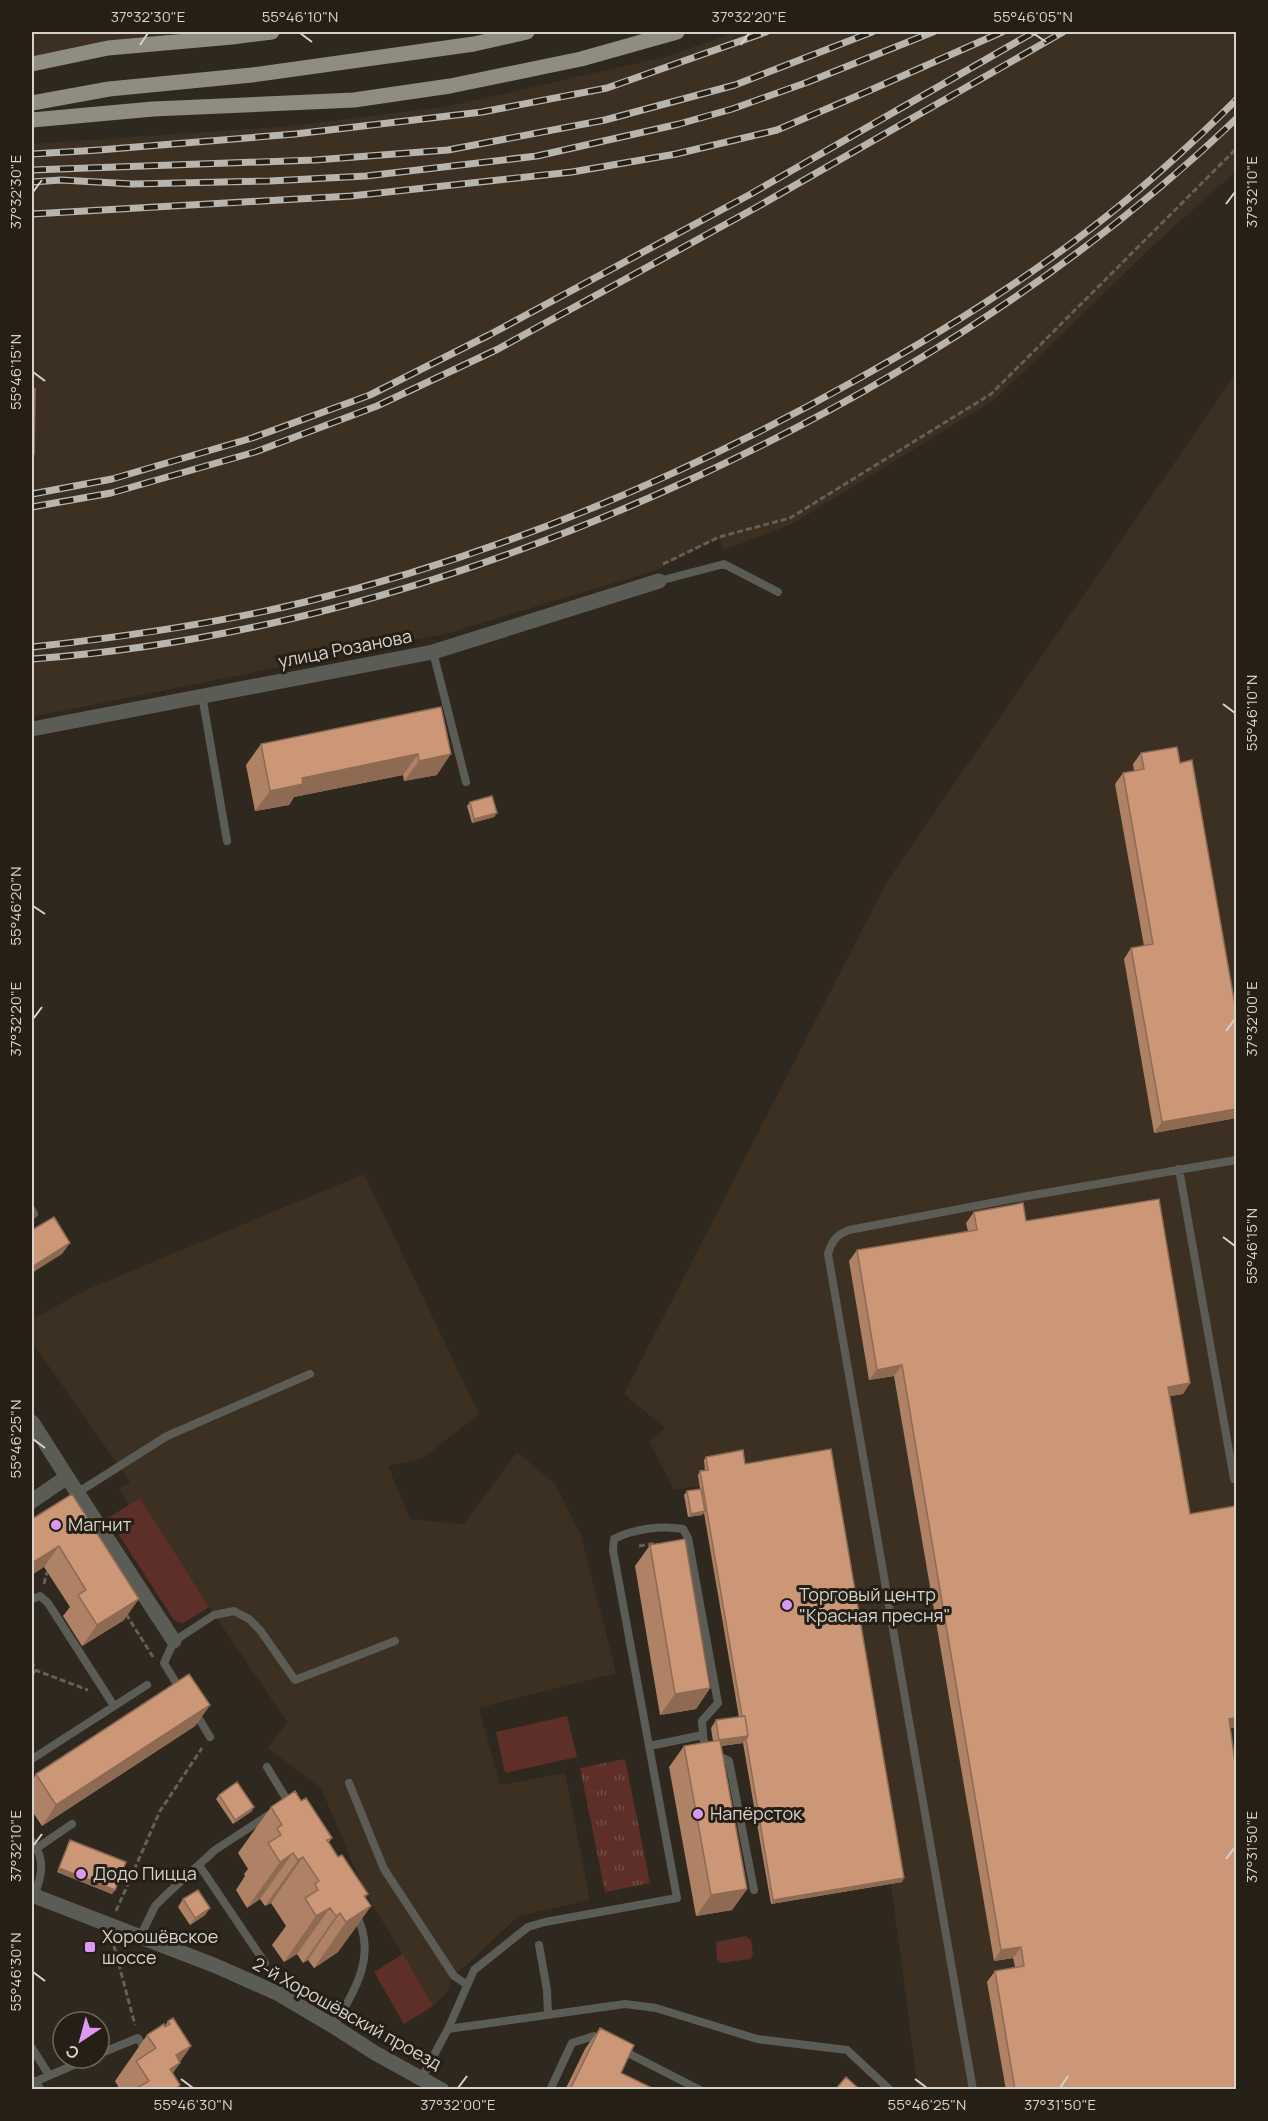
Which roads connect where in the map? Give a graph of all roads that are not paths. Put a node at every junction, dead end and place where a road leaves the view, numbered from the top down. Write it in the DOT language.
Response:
graph roads {
  1 [pos="272,32"];
  2 [pos="527,32"];
  3 [pos="677,32"];
  4 [pos="32,64"];
  5 [pos="32,103"];
  6 [pos="32,120"];
  7 [pos="659,581"];
  8 [pos="778,592"];
  9 [pos="433,652"];
  10 [pos="202,695"];
  11 [pos="32,729"];
  12 [pos="466,782"];
  13 [pos="227,841"];
  14 [pos="1236,1160"];
  15 [pos="1179,1169"];
  16 [pos="32,1210"];
  17 [pos="32,1215"];
  18 [pos="310,1374"];
  19 [pos="32,1422"];
  20 [pos="67,1478"];
  21 [pos="1234,1479"];
  22 [pos="77,1493"];
  23 [pos="32,1501"];
  24 [pos="32,1599"];
  25 [pos="174,1641"];
  26 [pos="395,1641"];
  27 [pos="147,1685"];
  28 [pos="114,1706"];
  29 [pos="703,1735"];
  30 [pos="210,1737"];
  31 [pos="649,1746"];
  32 [pos="32,1759"];
  33 [pos="267,1767"];
  34 [pos="349,1782"];
  35 [pos="288,1802"];
  36 [pos="294,1812"];
  37 [pos="72,1824"];
  38 [pos="34,1844"];
  39 [pos="199,1865"];
  40 [pos="754,1890"];
  41 [pos="33,1896"];
  42 [pos="348,1900"];
  43 [pos="140,1937"];
  44 [pos="539,1945"];
  45 [pos="265,1963"];
  46 [pos="466,1984"];
  47 [pos="548,2015"];
  48 [pos="333,2026"];
  49 [pos="448,2029"];
  50 [pos="32,2048"];
  51 [pos="111,2049"];
  52 [pos="151,2058"];
  53 [pos="61,2070"];
  54 [pos="49,2075"];
  55 [pos="421,2079"];
  56 [pos="33,2082"];
  57 [pos="41,2090"];
  58 [pos="442,2090"];
  59 [pos="550,2090"];
  60 [pos="700,2090"];
  61 [pos="890,2090"];
  62 [pos="973,2090"];
  1 -- 4 [label="main road"];
  2 -- 5 [label="main road"];
  3 -- 6 [label="main road"];
  7 -- 8 [label="lane"];
  7 -- 9 [label="street, улица Розанова"];
  9 -- 10 [label="street, улица Розанова"];
  9 -- 12 [label="lane"];
  10 -- 11 [label="street, улица Розанова"];
  10 -- 13 [label="lane"];
  14 -- 15 [label="lane"];
  15 -- 21 [label="lane"];
  15 -- 62 [label="lane"];
  16 -- 17 [label="lane"];
  18 -- 22 [label="lane"];
  19 -- 20 [label="street"];
  20 -- 22 [label="street"];
  20 -- 23 [label="street"];
  22 -- 25 [label="street"];
  24 -- 28 [label="lane"];
  25 -- 26 [label="lane"];
  25 -- 30 [label="lane"];
  27 -- 28 [label="lane"];
  28 -- 32 [label="lane"];
  29 -- 31 [label="lane"];
  29 -- 31 [label="lane"];
  29 -- 40 [label="lane"];
  31 -- 46 [label="lane"];
  33 -- 35 [label="lane"];
  34 -- 46 [label="lane"];
  35 -- 36 [label="lane"];
  35 -- 39 [label="lane"];
  37 -- 38 [label="lane"];
  38 -- 41 [label="lane"];
  39 -- 43 [label="lane"];
  39 -- 45 [label="lane"];
  41 -- 43 [label="street, 2-й Хорошёвский проезд"];
  42 -- 48 [label="lane"];
  43 -- 48 [label="street, 2-й Хорошёвский проезд"];
  44 -- 47 [label="lane"];
  46 -- 49 [label="lane"];
  47 -- 49 [label="lane"];
  47 -- 61 [label="lane"];
  48 -- 55 [label="street, 2-й Хорошёвский проезд"];
  49 -- 55 [label="lane"];
  50 -- 54 [label="lane"];
  51 -- 52 [label="lane"];
  53 -- 54 [label="lane"];
  54 -- 56 [label="lane"];
  55 -- 58 [label="street, 2-й Хорошёвский проезд"];
  56 -- 57 [label="lane"];
  59 -- 60 [label="lane"];
}
